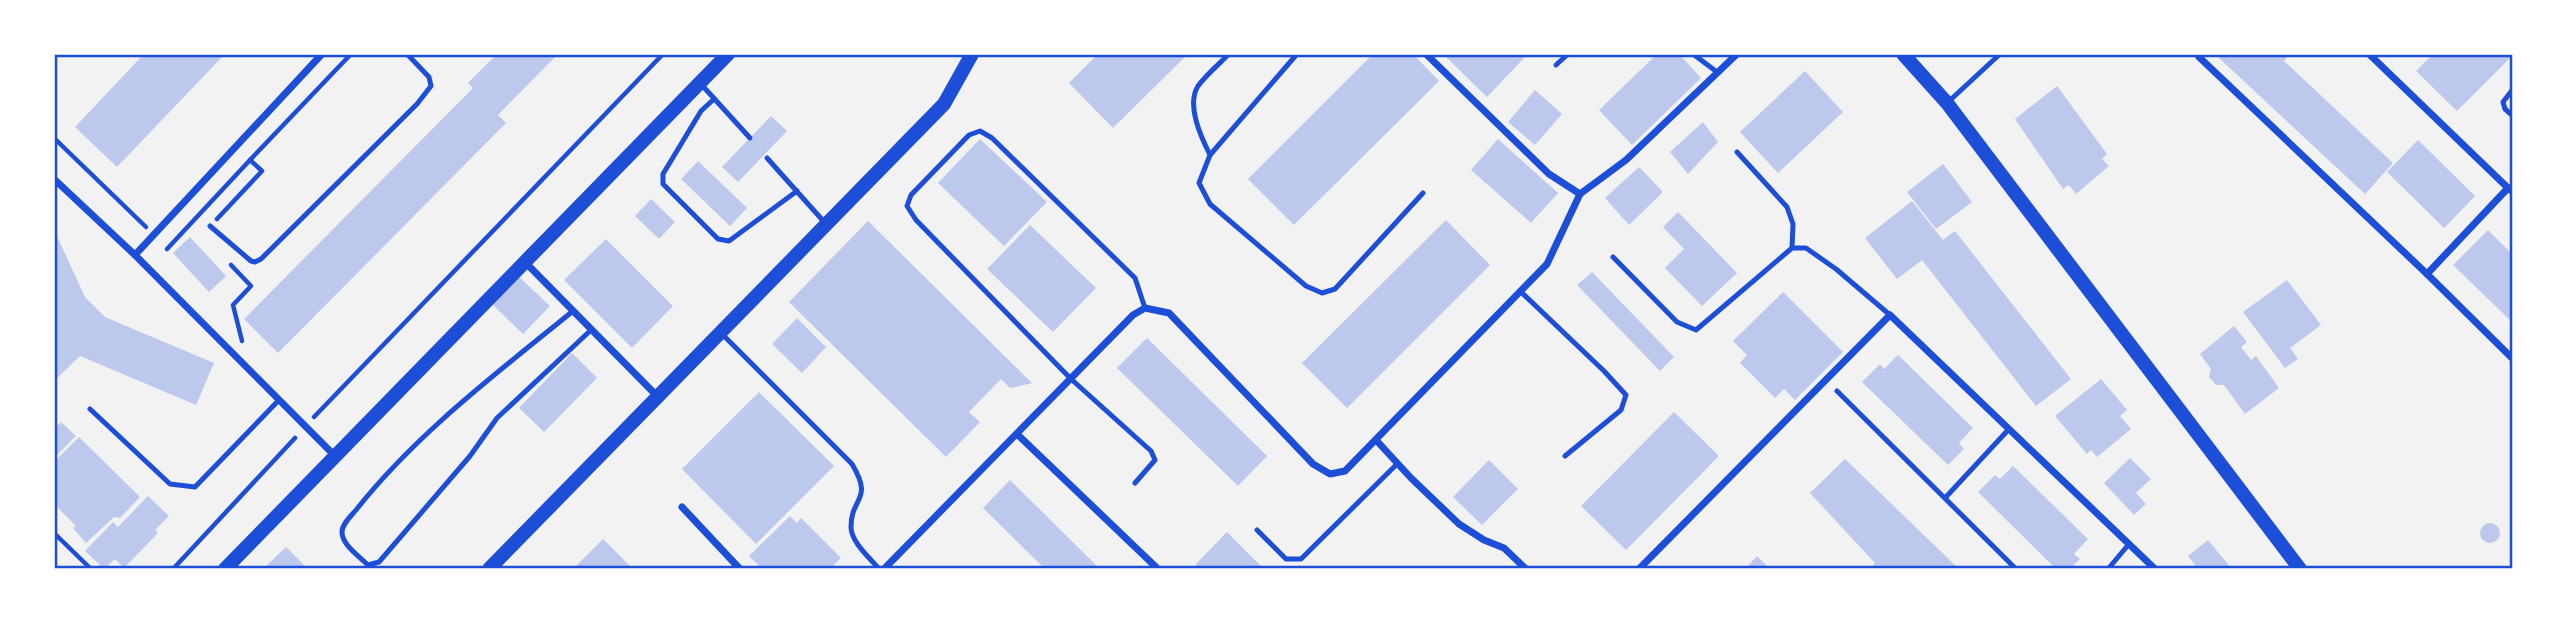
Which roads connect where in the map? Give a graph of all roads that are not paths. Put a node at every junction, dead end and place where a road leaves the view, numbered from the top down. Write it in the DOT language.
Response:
graph roads {
  1 [pos="322,54"];
  2 [pos="407,54"];
  3 [pos="728,54"];
  4 [pos="972,54"];
  5 [pos="1229,54"];
  6 [pos="1297,54"];
  7 [pos="1426,54"];
  8 [pos="1568,54"];
  9 [pos="1693,54"];
  10 [pos="1738,54"];
  11 [pos="1903,54"];
  12 [pos="2000,54"];
  13 [pos="2202,54"];
  14 [pos="2373,55"];
  15 [pos="1556,65"];
  16 [pos="1717,72"];
  17 [pos="700,83"];
  18 [pos="2513,89"];
  19 [pos="714,99"];
  20 [pos="1947,103"];
  21 [pos="2513,116"];
  22 [pos="750,138"];
  23 [pos="1737,152"];
  24 [pos="1210,155"];
  25 [pos="767,158"];
  26 [pos="54,179"];
  27 [pos="2510,190"];
  28 [pos="797,191"];
  29 [pos="1423,193"];
  30 [pos="1580,194"];
  31 [pos="827,224"];
  32 [pos="210,226"];
  33 [pos="1792,248"];
  34 [pos="135,255"];
  35 [pos="1613,257"];
  36 [pos="524,262"];
  37 [pos="2427,274"];
  38 [pos="1520,291"];
  39 [pos="1146,309"];
  40 [pos="572,311"];
  41 [pos="1890,315"];
  42 [pos="591,330"];
  43 [pos="720,332"];
  44 [pos="2513,359"];
  45 [pos="1071,379"];
  46 [pos="1837,391"];
  47 [pos="657,396"];
  48 [pos="278,401"];
  49 [pos="90,409"];
  50 [pos="2009,429"];
  51 [pos="1017,434"];
  52 [pos="1376,440"];
  53 [pos="335,456"];
  54 [pos="1565,456"];
  55 [pos="1398,463"];
  56 [pos="1135,483"];
  57 [pos="1945,498"];
  58 [pos="682,507"];
  59 [pos="1257,530"];
  60 [pos="2129,544"];
  61 [pos="225,569"];
  62 [pos="489,569"];
  63 [pos="740,569"];
  64 [pos="881,569"];
  65 [pos="1158,569"];
  66 [pos="1526,569"];
  67 [pos="1639,569"];
  68 [pos="2016,569"];
  69 [pos="2108,569"];
  70 [pos="2155,569"];
  71 [pos="2300,569"];
  1 -- 34 [label="street"];
  2 -- 32 [label="lane"];
  3 -- 17 [label="main road"];
  4 -- 31 [label="main road"];
  5 -- 24 [label="lane"];
  6 -- 24 [label="lane"];
  7 -- 30 [label="street"];
  8 -- 15 [label="lane"];
  9 -- 16 [label="lane"];
  10 -- 16 [label="street"];
  11 -- 20 [label="main road"];
  12 -- 20 [label="lane"];
  13 -- 37 [label="street"];
  14 -- 27 [label="street"];
  16 -- 30 [label="street"];
  17 -- 19 [label="lane"];
  17 -- 36 [label="main road"];
  18 -- 21 [label="lane"];
  19 -- 22 [label="lane"];
  19 -- 28 [label="lane"];
  20 -- 71 [label="main road"];
  23 -- 33 [label="lane"];
  24 -- 29 [label="lane"];
  25 -- 28 [label="lane"];
  26 -- 34 [label="street"];
  27 -- 37 [label="street"];
  28 -- 31 [label="lane"];
  30 -- 38 [label="street"];
  31 -- 43 [label="main road"];
  33 -- 35 [label="lane"];
  33 -- 41 [label="lane"];
  34 -- 48 [label="street"];
  36 -- 40 [label="street"];
  36 -- 53 [label="main road"];
  37 -- 44 [label="street"];
  38 -- 52 [label="street"];
  38 -- 54 [label="lane"];
  39 -- 45 [label="street"];
  39 -- 45 [label="lane"];
  39 -- 52 [label="street"];
  40 -- 42 [label="street"];
  40 -- 42 [label="lane"];
  41 -- 50 [label="street"];
  41 -- 67 [label="street"];
  42 -- 47 [label="street"];
  43 -- 47 [label="main road"];
  43 -- 64 [label="lane"];
  45 -- 51 [label="street"];
  45 -- 56 [label="lane"];
  46 -- 57 [label="lane"];
  47 -- 62 [label="main road"];
  48 -- 49 [label="lane"];
  48 -- 53 [label="street"];
  50 -- 57 [label="lane"];
  50 -- 60 [label="street"];
  51 -- 64 [label="street"];
  51 -- 65 [label="street"];
  52 -- 55 [label="street"];
  53 -- 61 [label="main road"];
  55 -- 59 [label="lane"];
  55 -- 66 [label="street"];
  57 -- 68 [label="lane"];
  58 -- 63 [label="street"];
  60 -- 69 [label="lane"];
  60 -- 70 [label="street"];
}
